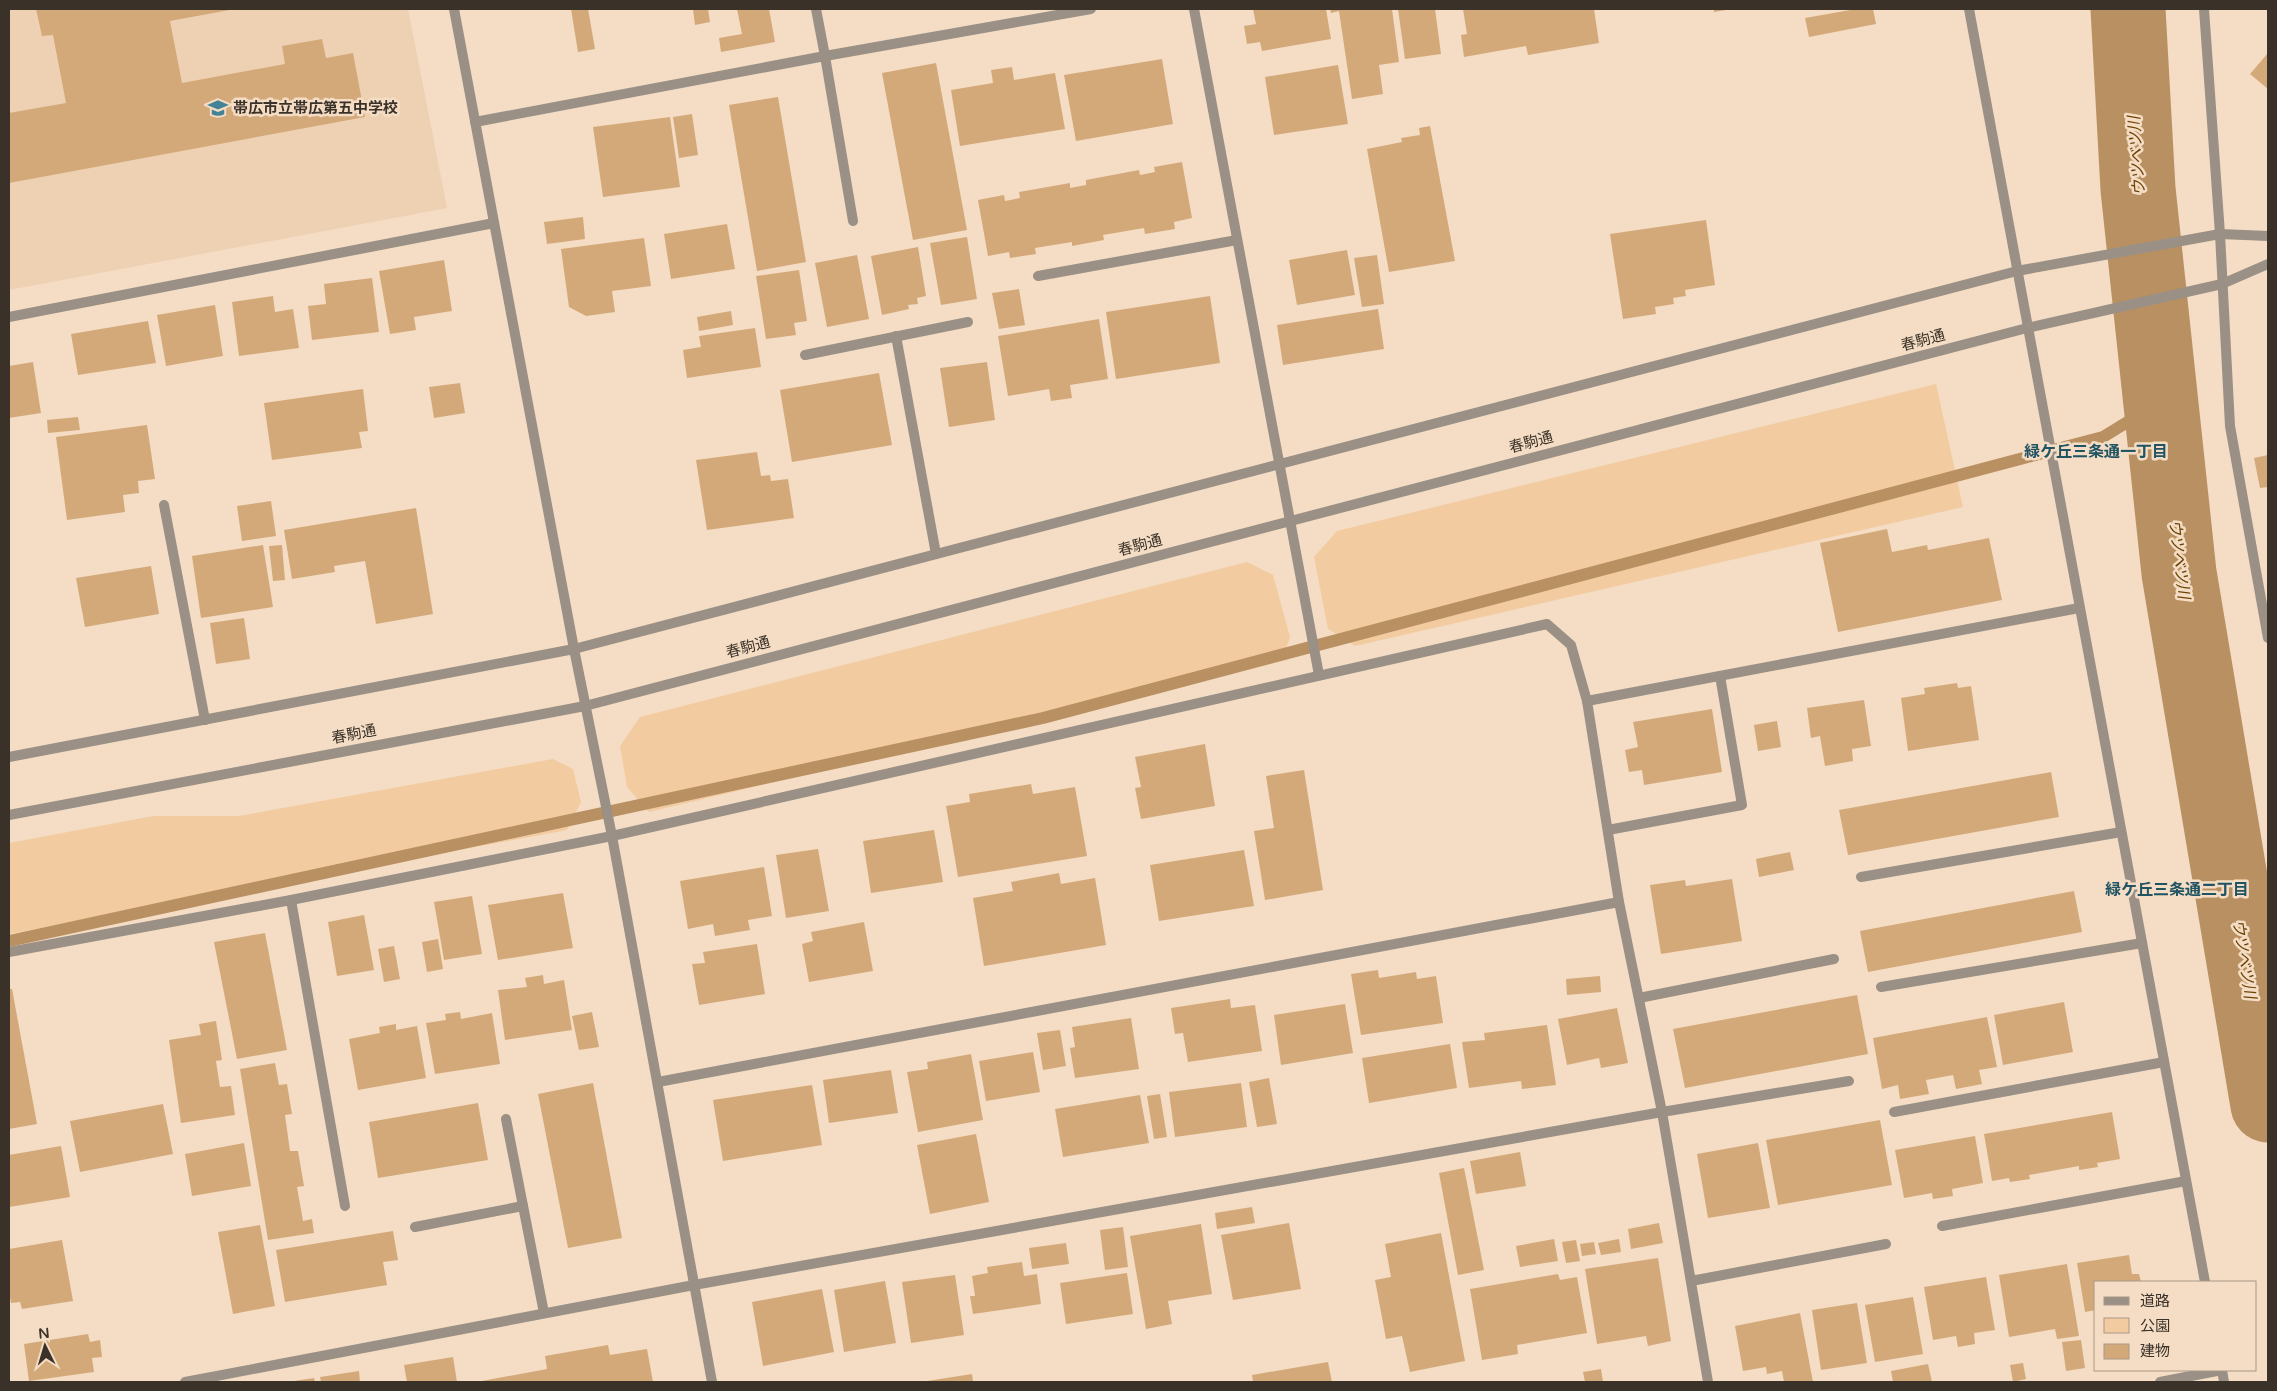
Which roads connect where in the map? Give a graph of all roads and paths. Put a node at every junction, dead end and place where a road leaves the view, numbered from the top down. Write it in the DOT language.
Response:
graph roads {
  1 [pos="454,9"];
  2 [pos="816,9"];
  3 [pos="1091,9"];
  4 [pos="1194,9"];
  5 [pos="1968,9"];
  6 [pos="2204,9"];
  7 [pos="1050,12"];
  8 [pos="826,56"];
  9 [pos="475,122"];
  10 [pos="853,221"];
  11 [pos="494,223"];
  12 [pos="2220,234"];
  13 [pos="2268,236"];
  14 [pos="1237,240"];
  15 [pos="2268,264"];
  16 [pos="2017,271"];
  17 [pos="1038,276"];
  18 [pos="2222,284"];
  19 [pos="9,318"];
  20 [pos="968,322"];
  21 [pos="2027,328"];
  22 [pos="896,336"];
  23 [pos="805,355"];
  24 [pos="1280,465"];
  25 [pos="164,505"];
  26 [pos="1290,521"];
  27 [pos="936,554"];
  28 [pos="2079,608"];
  29 [pos="2268,638"];
  30 [pos="574,649"];
  31 [pos="1319,675"];
  32 [pos="1720,676"];
  33 [pos="1587,701"];
  34 [pos="585,706"];
  35 [pos="205,720"];
  36 [pos="9,757"];
  37 [pos="9,815"];
  38 [pos="1608,830"];
  39 [pos="2121,832"];
  40 [pos="612,836"];
  41 [pos="1861,877"];
  42 [pos="291,900"];
  43 [pos="1619,902"];
  44 [pos="2142,943"];
  45 [pos="9,952"];
  46 [pos="1834,959"];
  47 [pos="1881,987"];
  48 [pos="1639,998"];
  49 [pos="2164,1062"];
  50 [pos="1849,1081"];
  51 [pos="658,1082"];
  52 [pos="1662,1112"];
  53 [pos="1894,1112"];
  54 [pos="506,1119"];
  55 [pos="2186,1181"];
  56 [pos="345,1206"];
  57 [pos="523,1206"];
  58 [pos="1942,1226"];
  59 [pos="415,1227"];
  60 [pos="1886,1244"];
  61 [pos="1691,1281"];
  62 [pos="2205,1281"];
  63 [pos="694,1285"];
  64 [pos="544,1313"];
  65 [pos="2217,1371"];
  66 [pos="185,1382"];
  67 [pos="712,1382"];
  68 [pos="1708,1382"];
  69 [pos="2160,1382"];
  1 -- 9 [label="street"];
  2 -- 8 [label="street"];
  3 -- 7 [label="street"];
  4 -- 14 [label="street"];
  5 -- 16 [label="street"];
  6 -- 12 [label="street"];
  7 -- 8 [label="street"];
  8 -- 9 [label="street"];
  8 -- 10 [label="street"];
  9 -- 11 [label="street"];
  11 -- 19 [label="street"];
  11 -- 30 [label="street"];
  12 -- 13 [label="street"];
  12 -- 16 [label="street"];
  12 -- 18 [label="street"];
  14 -- 17 [label="street"];
  14 -- 24 [label="street"];
  15 -- 18 [label="street, 春駒通"];
  16 -- 21 [label="street"];
  16 -- 24 [label="street"];
  18 -- 21 [label="street, 春駒通"];
  18 -- 29 [label="street"];
  20 -- 22 [label="street"];
  21 -- 26 [label="street, 春駒通"];
  21 -- 28 [label="street"];
  22 -- 23 [label="street"];
  22 -- 27 [label="street"];
  24 -- 26 [label="street"];
  24 -- 27 [label="street"];
  25 -- 35 [label="street"];
  26 -- 31 [label="street"];
  26 -- 34 [label="street, 春駒通"];
  27 -- 30 [label="street"];
  28 -- 32 [label="street"];
  28 -- 39 [label="street"];
  30 -- 34 [label="street"];
  30 -- 35 [label="street"];
  31 -- 33 [label="street"];
  31 -- 40 [label="street"];
  32 -- 33 [label="street"];
  32 -- 38 [label="street"];
  33 -- 38 [label="street"];
  34 -- 37 [label="street, 春駒通"];
  34 -- 40 [label="street"];
  35 -- 36 [label="street"];
  38 -- 43 [label="street"];
  39 -- 41 [label="street"];
  39 -- 44 [label="street"];
  40 -- 42 [label="street"];
  40 -- 51 [label="street"];
  42 -- 45 [label="street"];
  42 -- 56 [label="street"];
  43 -- 48 [label="street"];
  43 -- 51 [label="street"];
  44 -- 47 [label="street"];
  44 -- 49 [label="street"];
  46 -- 48 [label="street"];
  48 -- 52 [label="street"];
  49 -- 53 [label="street"];
  49 -- 55 [label="street"];
  50 -- 52 [label="street"];
  51 -- 63 [label="street"];
  52 -- 61 [label="street"];
  52 -- 63 [label="street"];
  54 -- 57 [label="street"];
  55 -- 58 [label="street"];
  55 -- 62 [label="street"];
  57 -- 59 [label="street"];
  57 -- 64 [label="street"];
  60 -- 61 [label="street"];
  61 -- 68 [label="street"];
  63 -- 64 [label="street"];
  63 -- 67 [label="street"];
  64 -- 66 [label="street"];
  65 -- 69 [label="street"];
}
